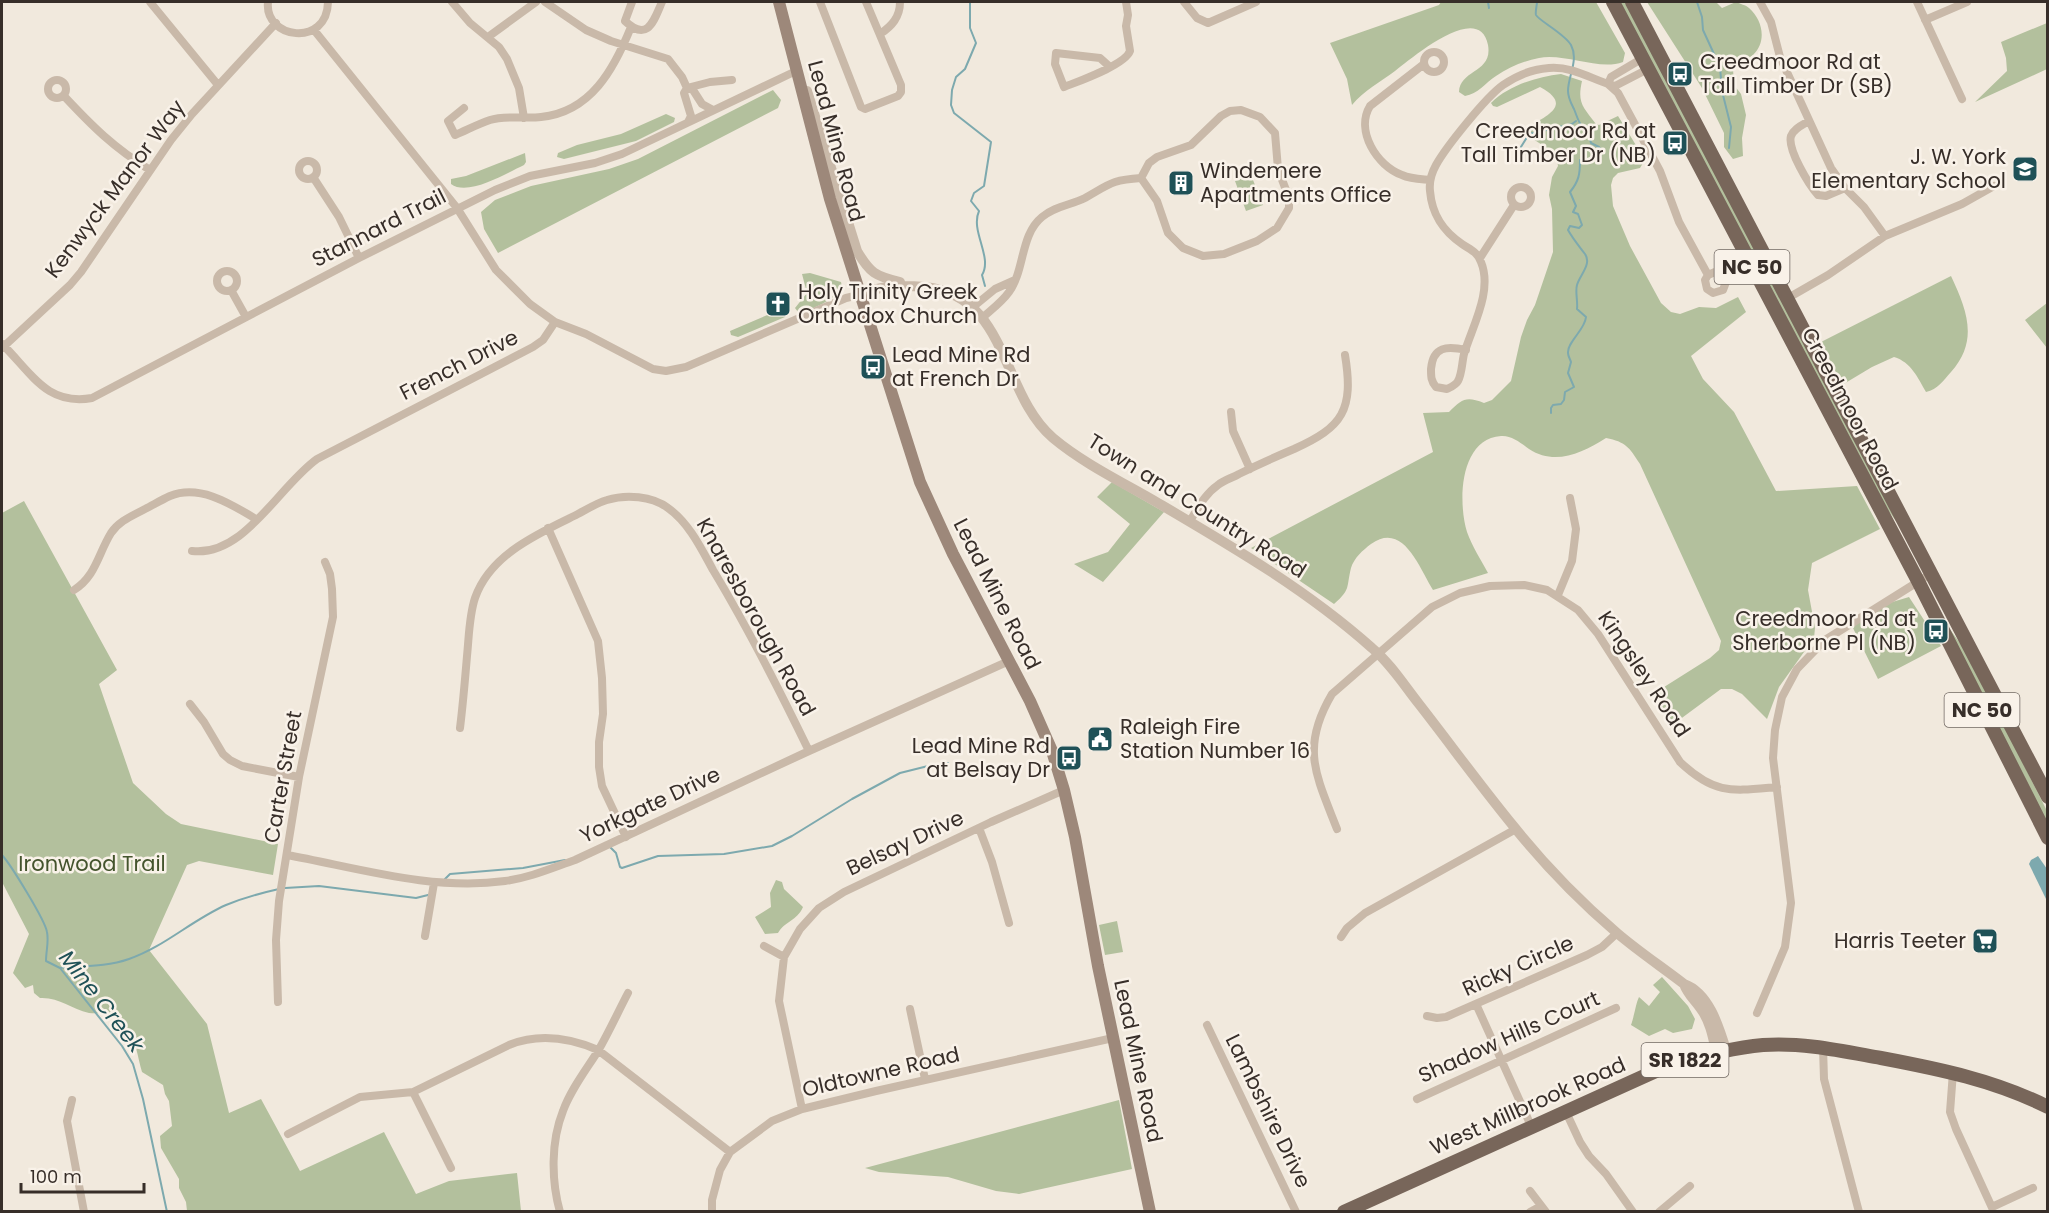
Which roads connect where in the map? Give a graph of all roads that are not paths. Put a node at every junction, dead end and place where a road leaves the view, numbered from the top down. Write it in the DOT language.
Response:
graph roads {
  1 [pos="150,2"];
  2 [pos="268,2"];
  3 [pos="328,2"];
  4 [pos="452,2"];
  5 [pos="536,2"];
  6 [pos="545,2"];
  7 [pos="632,2"];
  8 [pos="662,2"];
  9 [pos="779,2"];
  10 [pos="820,2"];
  11 [pos="866,2"];
  12 [pos="900,2"];
  13 [pos="1126,2"];
  14 [pos="1184,2"];
  15 [pos="1256,2"];
  16 [pos="1613,2"];
  17 [pos="1632,2"];
  18 [pos="1760,2"];
  19 [pos="1917,2"];
  20 [pos="1967,2"];
  21 [pos="1925,20"];
  22 [pos="276,23"];
  23 [pos="631,27"];
  24 [pos="314,30"];
  25 [pos="880,34"];
  26 [pos="488,37"];
  27 [pos="623,45"];
  28 [pos="790,45"];
  29 [pos="1424,64"];
  30 [pos="1645,64"];
  31 [pos="1110,67"];
  32 [pos="796,71"];
  33 [pos="732,80"];
  34 [pos="1608,84"];
  35 [pos="218,85"];
  36 [pos="687,88"];
  37 [pos="64,96"];
  38 [pos="1962,99"];
  39 [pos="464,108"];
  40 [pos="713,110"];
  41 [pos="524,118"];
  42 [pos="1809,121"];
  43 [pos="688,122"];
  44 [pos="150,170"];
  45 [pos="313,177"];
  46 [pos="1141,178"];
  47 [pos="1430,180"];
  48 [pos="1994,186"];
  49 [pos="1845,188"];
  50 [pos="1514,205"];
  51 [pos="457,208"];
  52 [pos="1886,236"];
  53 [pos="358,258"];
  54 [pos="1480,258"];
  55 [pos="1708,275"];
  56 [pos="1015,280"];
  57 [pos="921,286"];
  58 [pos="231,290"];
  59 [pos="860,295"];
  60 [pos="1788,298"];
  61 [pos="973,308"];
  62 [pos="246,317"];
  63 [pos="982,318"];
  64 [pos="555,322"];
  65 [pos="2,346"];
  66 [pos="1466,350"];
  67 [pos="1345,355"];
  68 [pos="1231,412"];
  69 [pos="1250,469"];
  70 [pos="1570,498"];
  71 [pos="256,519"];
  72 [pos="1190,521"];
  73 [pos="548,528"];
  74 [pos="192,551"];
  75 [pos="325,562"];
  76 [pos="1932,573"];
  77 [pos="1918,581"];
  78 [pos="74,590"];
  79 [pos="1557,595"];
  80 [pos="1378,654"];
  81 [pos="1009,661"];
  82 [pos="190,704"];
  83 [pos="460,728"];
  84 [pos="809,751"];
  85 [pos="299,777"];
  86 [pos="1777,787"];
  87 [pos="1064,790"];
  88 [pos="2048,797"];
  89 [pos="978,828"];
  90 [pos="1337,829"];
  91 [pos="1516,829"];
  92 [pos="626,837"];
  93 [pos="2048,838"];
  94 [pos="287,855"];
  95 [pos="434,884"];
  96 [pos="1009,923"];
  97 [pos="1617,933"];
  98 [pos="425,936"];
  99 [pos="1341,937"];
  100 [pos="764,946"];
  101 [pos="784,957"];
  102 [pos="628,993"];
  103 [pos="278,1002"];
  104 [pos="1476,1004"];
  105 [pos="1616,1008"];
  106 [pos="910,1009"];
  107 [pos="1757,1013"];
  108 [pos="1427,1016"];
  109 [pos="1207,1025"];
  110 [pos="1113,1038"];
  111 [pos="1823,1047"];
  112 [pos="598,1050"];
  113 [pos="1721,1051"];
  114 [pos="1501,1060"];
  115 [pos="1953,1072"];
  116 [pos="925,1079"];
  117 [pos="413,1092"];
  118 [pos="1417,1099"];
  119 [pos="72,1100"];
  120 [pos="2048,1107"];
  121 [pos="802,1109"];
  122 [pos="1566,1112"];
  123 [pos="1532,1128"];
  124 [pos="288,1134"];
  125 [pos="730,1152"];
  126 [pos="452,1168"];
  127 [pos="1690,1186"];
  128 [pos="2033,1188"];
  129 [pos="1530,1191"];
  130 [pos="1544,1209"];
  131 [pos="1993,1209"];
  132 [pos="84,1212"];
  133 [pos="560,1212"];
  134 [pos="712,1212"];
  135 [pos="1150,1212"];
  136 [pos="1296,1212"];
  137 [pos="1344,1212"];
  138 [pos="1530,1212"];
  139 [pos="1633,1212"];
  140 [pos="1659,1212"];
  141 [pos="1859,1212"];
  1 -- 35 [label="street"];
  2 -- 22 [label="street"];
  3 -- 24 [label="street"];
  4 -- 26 [label="street"];
  5 -- 26 [label="street"];
  6 -- 27 [label="street"];
  7 -- 23 [label="street"];
  8 -- 23 [label="street"];
  9 -- 28 [label="main road, Lead Mine Road"];
  10 -- 25 [label="street"];
  11 -- 25 [label="street"];
  12 -- 25 [label="street"];
  13 -- 31 [label="street"];
  14 -- 15 [label="street"];
  16 -- 30 [label="main road, Creedmoor Road / NC 50"];
  17 -- 60 [label="main road, Creedmoor Road / NC 50"];
  18 -- 42 [label="street"];
  19 -- 21 [label="street"];
  20 -- 21 [label="street"];
  21 -- 38 [label="street"];
  22 -- 24 [label="street"];
  22 -- 35 [label="street, Kenwyck Manor Way"];
  23 -- 27 [label="street"];
  24 -- 51 [label="street"];
  26 -- 41 [label="street"];
  27 -- 36 [label="street"];
  27 -- 41 [label="street"];
  28 -- 32 [label="main road, Lead Mine Road"];
  28 -- 57 [label="street"];
  29 -- 47 [label="street"];
  30 -- 34 [label="street"];
  30 -- 77 [label="main road, Creedmoor Road / NC 50"];
  31 -- 31 [label="street"];
  32 -- 40 [label="street, Stannard Trail"];
  32 -- 59 [label="main road, Lead Mine Road"];
  33 -- 36 [label="street"];
  34 -- 47 [label="street"];
  34 -- 55 [label="street"];
  35 -- 44 [label="street, Kenwyck Manor Way"];
  36 -- 40 [label="street"];
  36 -- 43 [label="street"];
  37 -- 44 [label="street"];
  39 -- 41 [label="street"];
  40 -- 43 [label="street, Stannard Trail"];
  42 -- 49 [label="street"];
  42 -- 49 [label="street"];
  43 -- 51 [label="street, Stannard Trail"];
  44 -- 65 [label="street, Kenwyck Manor Way"];
  45 -- 53 [label="street"];
  46 -- 46 [label="street"];
  46 -- 56 [label="street"];
  47 -- 54 [label="street"];
  48 -- 52 [label="street"];
  49 -- 52 [label="street"];
  50 -- 54 [label="street"];
  51 -- 53 [label="street, Stannard Trail"];
  51 -- 64 [label="street"];
  52 -- 60 [label="street"];
  53 -- 62 [label="street, Stannard Trail"];
  54 -- 66 [label="street"];
  56 -- 61 [label="street"];
  56 -- 63 [label="street"];
  57 -- 59 [label="street, Town and Country Road"];
  57 -- 61 [label="street, Town and Country Road"];
  58 -- 62 [label="street"];
  59 -- 64 [label="street"];
  59 -- 81 [label="main road, Lead Mine Road"];
  60 -- 76 [label="main road, Creedmoor Road / NC 50"];
  61 -- 63 [label="street, Town and Country Road"];
  62 -- 65 [label="street, Stannard Trail"];
  63 -- 72 [label="street, Town and Country Road"];
  64 -- 71 [label="street, French Drive"];
  66 -- 66 [label="street"];
  67 -- 69 [label="street"];
  68 -- 69 [label="street"];
  69 -- 72 [label="street"];
  70 -- 79 [label="street"];
  71 -- 74 [label="street, French Drive"];
  71 -- 78 [label="street"];
  72 -- 80 [label="street, Town and Country Road"];
  73 -- 83 [label="street, Knaresborough Road"];
  73 -- 84 [label="street, Knaresborough Road"];
  73 -- 92 [label="street"];
  75 -- 85 [label="street, Carter Street"];
  76 -- 77 [label="street"];
  76 -- 88 [label="main road, Creedmoor Road / NC 50"];
  77 -- 86 [label="street"];
  77 -- 93 [label="main road, Creedmoor Road / NC 50"];
  79 -- 80 [label="street, Kingsley Road"];
  79 -- 86 [label="street, Kingsley Road"];
  80 -- 90 [label="street, Kingsley Road"];
  80 -- 91 [label="street, Town and Country Road"];
  81 -- 84 [label="street, Yorkgate Drive"];
  81 -- 87 [label="main road, Lead Mine Road"];
  82 -- 85 [label="street"];
  84 -- 92 [label="street, Yorkgate Drive"];
  85 -- 94 [label="street, Carter Street"];
  86 -- 107 [label="street"];
  87 -- 89 [label="street, Belsay Drive"];
  87 -- 110 [label="main road, Lead Mine Road"];
  89 -- 96 [label="street"];
  89 -- 101 [label="street, Belsay Drive"];
  91 -- 97 [label="street, Town and Country Road"];
  91 -- 99 [label="street"];
  92 -- 95 [label="street, Yorkgate Drive"];
  94 -- 95 [label="street, Yorkgate Drive"];
  94 -- 103 [label="street, Carter Street"];
  95 -- 98 [label="street"];
  97 -- 104 [label="street, Ricky Circle"];
  97 -- 113 [label="street, Town and Country Road"];
  100 -- 101 [label="street"];
  101 -- 121 [label="street, Belsay Drive"];
  102 -- 112 [label="street"];
  104 -- 108 [label="street, Ricky Circle"];
  104 -- 114 [label="street"];
  105 -- 114 [label="street, Shadow Hills Court"];
  106 -- 116 [label="street"];
  109 -- 136 [label="street, Lambshire Drive"];
  110 -- 116 [label="street, Oldtowne Road"];
  110 -- 135 [label="main road, Lead Mine Road"];
  111 -- 113 [label="main road, West Millbrook Road / SR 1822"];
  111 -- 115 [label="main road, West Millbrook Road / SR 1822"];
  111 -- 141 [label="street"];
  112 -- 117 [label="street"];
  112 -- 125 [label="street"];
  112 -- 133 [label="street"];
  113 -- 122 [label="main road, West Millbrook Road / SR 1822"];
  114 -- 118 [label="street, Shadow Hills Court"];
  114 -- 123 [label="street"];
  115 -- 120 [label="main road, West Millbrook Road / SR 1822"];
  115 -- 131 [label="street"];
  116 -- 121 [label="street, Oldtowne Road"];
  117 -- 124 [label="street"];
  117 -- 126 [label="street"];
  119 -- 132 [label="street"];
  121 -- 125 [label="street, Oldtowne Road"];
  122 -- 123 [label="main road, West Millbrook Road / SR 1822"];
  122 -- 139 [label="street"];
  123 -- 137 [label="main road, West Millbrook Road / SR 1822"];
  125 -- 134 [label="street, Oldtowne Road"];
  127 -- 140 [label="street"];
  128 -- 131 [label="street"];
  129 -- 130 [label="street"];
  130 -- 138 [label="street"];
}
